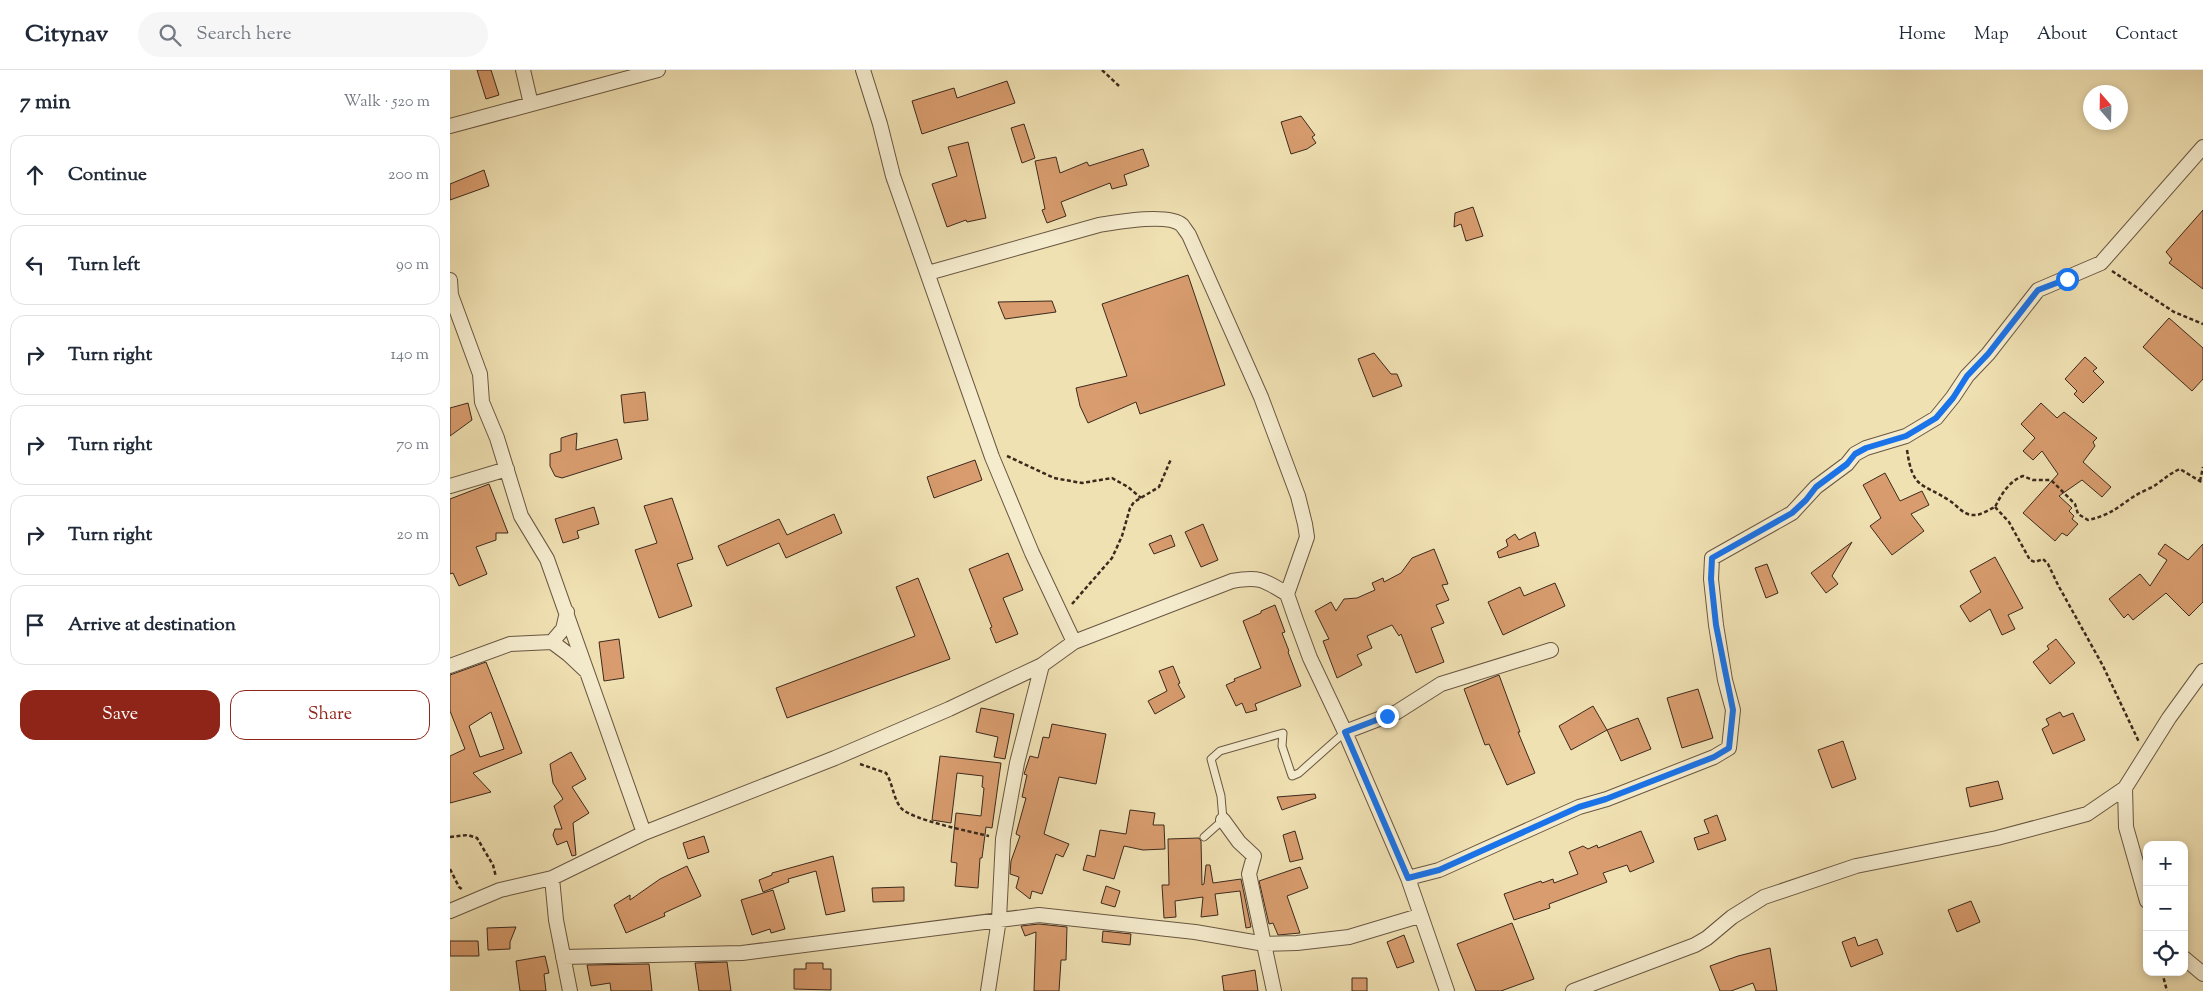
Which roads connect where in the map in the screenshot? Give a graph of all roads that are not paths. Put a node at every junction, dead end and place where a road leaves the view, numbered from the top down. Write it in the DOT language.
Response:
graph roads {
  1 [pos="523,70"];
  2 [pos="658,70"];
  3 [pos="863,70"];
  4 [pos="530,104"];
  5 [pos="450,126"];
  6 [pos="2203,147"];
  7 [pos="928,273"];
  8 [pos="450,280"];
  9 [pos="451,296"];
  10 [pos="507,469"];
  11 [pos="450,486"];
  12 [pos="1288,594"];
  13 [pos="567,612"];
  14 [pos="552,642"];
  15 [pos="1074,642"];
  16 [pos="1551,650"];
  17 [pos="1042,665"];
  18 [pos="450,666"];
  19 [pos="2203,671"];
  20 [pos="587,672"];
  21 [pos="1345,732"];
  22 [pos="2125,788"];
  23 [pos="1223,820"];
  24 [pos="644,833"];
  25 [pos="1204,837"];
  26 [pos="552,878"];
  27 [pos="1408,878"];
  28 [pos="2143,887"];
  29 [pos="450,911"];
  30 [pos="1419,916"];
  31 [pos="999,919"];
  32 [pos="1265,944"];
  33 [pos="563,957"];
  34 [pos="2188,961"];
  35 [pos="2203,974"];
  36 [pos="570,991"];
  37 [pos="988,991"];
  38 [pos="1274,991"];
  39 [pos="1447,991"];
  40 [pos="1572,991"];
  1 -- 4 [label="street"];
  2 -- 4 [label="street"];
  3 -- 7 [label="street"];
  4 -- 5 [label="street"];
  6 -- 27 [label="street"];
  7 -- 12 [label="street"];
  7 -- 15 [label="street"];
  8 -- 9 [label="street"];
  9 -- 10 [label="street"];
  10 -- 11 [label="street"];
  10 -- 13 [label="street"];
  12 -- 15 [label="street"];
  12 -- 21 [label="street"];
  13 -- 14 [label="street"];
  13 -- 20 [label="street"];
  14 -- 18 [label="street"];
  14 -- 20 [label="street"];
  15 -- 17 [label="street"];
  16 -- 21 [label="street"];
  17 -- 24 [label="street"];
  17 -- 31 [label="street"];
  19 -- 22 [label="street"];
  20 -- 24 [label="street"];
  21 -- 23 [label="lane"];
  21 -- 27 [label="street"];
  22 -- 28 [label="street"];
  22 -- 40 [label="street"];
  23 -- 25 [label="lane"];
  23 -- 32 [label="street"];
  24 -- 26 [label="street"];
  26 -- 29 [label="street"];
  26 -- 33 [label="street"];
  27 -- 30 [label="street"];
  30 -- 32 [label="street"];
  30 -- 39 [label="street"];
  31 -- 32 [label="street"];
  31 -- 33 [label="street"];
  31 -- 37 [label="street"];
  32 -- 38 [label="street"];
  33 -- 36 [label="street"];
  34 -- 35 [label="street"];
}
